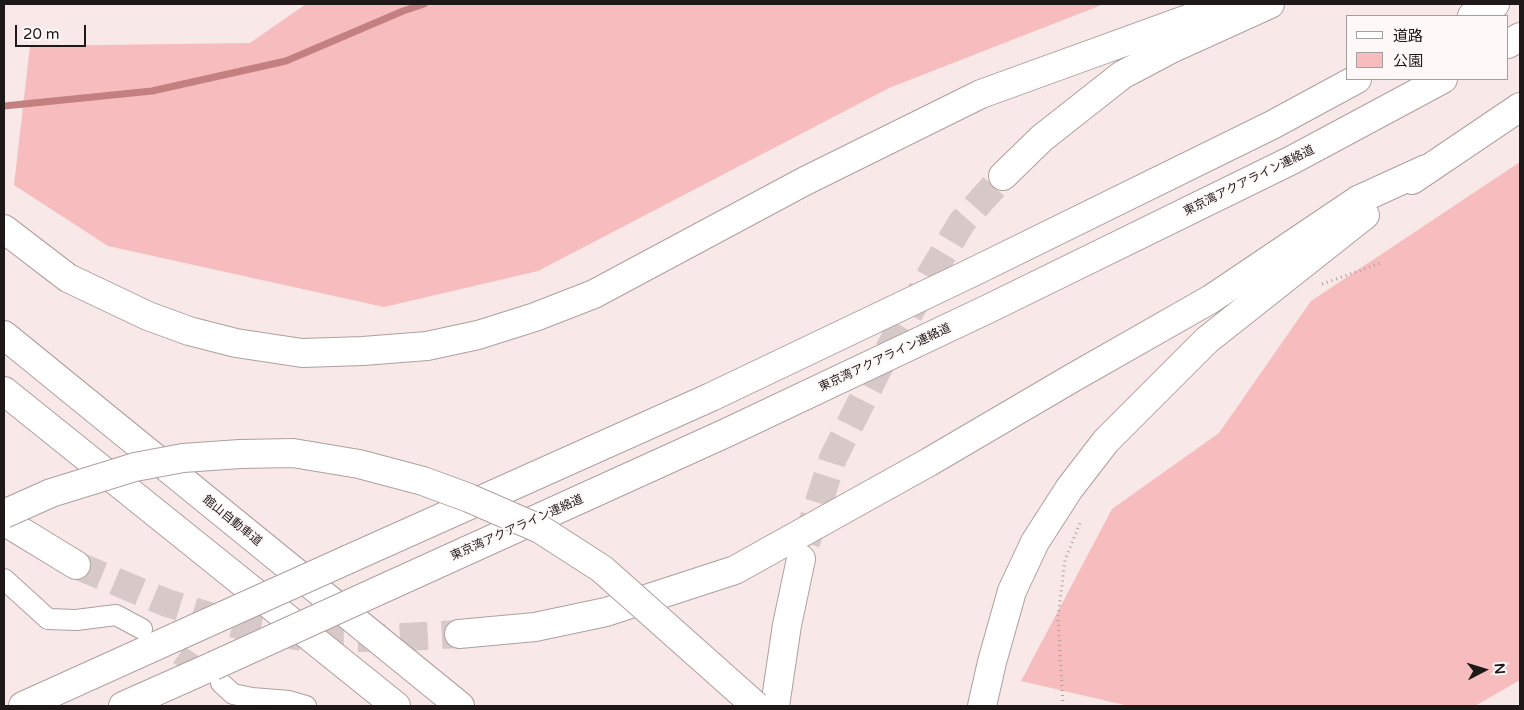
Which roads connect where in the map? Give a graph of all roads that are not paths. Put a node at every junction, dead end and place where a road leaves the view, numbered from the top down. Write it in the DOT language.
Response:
graph roads {
  1 [pos="1229,4"];
  2 [pos="1270,4"];
  3 [pos="1495,4"];
  4 [pos="1474,15"];
  5 [pos="1520,37"];
  6 [pos="1509,43"];
  7 [pos="1355,80"];
  8 [pos="1441,80"];
  9 [pos="1520,107"];
  10 [pos="1426,169"];
  11 [pos="1003,176"];
  12 [pos="4,229"];
  13 [pos="4,335"];
  14 [pos="4,391"];
  15 [pos="4,514"];
  16 [pos="4,521"];
  17 [pos="801,559"];
  18 [pos="76,565"];
  19 [pos="4,579"];
  20 [pos="142,629"];
  21 [pos="459,634"];
  22 [pos="217,674"];
  23 [pos="24,706"];
  24 [pos="123,706"];
  25 [pos="306,706"];
  26 [pos="396,706"];
  27 [pos="460,706"];
  28 [pos="756,706"];
  29 [pos="775,706"];
  30 [pos="982,706"];
  1 -- 12 [label="highway"];
  2 -- 11 [label="highway"];
  3 -- 4 [label="highway"];
  5 -- 6 [label="highway"];
  7 -- 23 [label="highway, bridge"];
  8 -- 22 [label="highway, 東京湾アクアライン連絡道, bridge"];
  9 -- 10 [label="highway"];
  10 -- 21 [label="highway"];
  10 -- 30 [label="highway"];
  13 -- 27 [label="highway, 館山自動車道"];
  14 -- 26 [label="highway"];
  15 -- 28 [label="highway, bridge"];
  16 -- 18 [label="highway"];
  17 -- 29 [label="highway"];
  19 -- 20 [label="street"];
  22 -- 24 [label="highway, 東京湾アクアライン連絡道"];
  22 -- 25 [label="street"];
}
